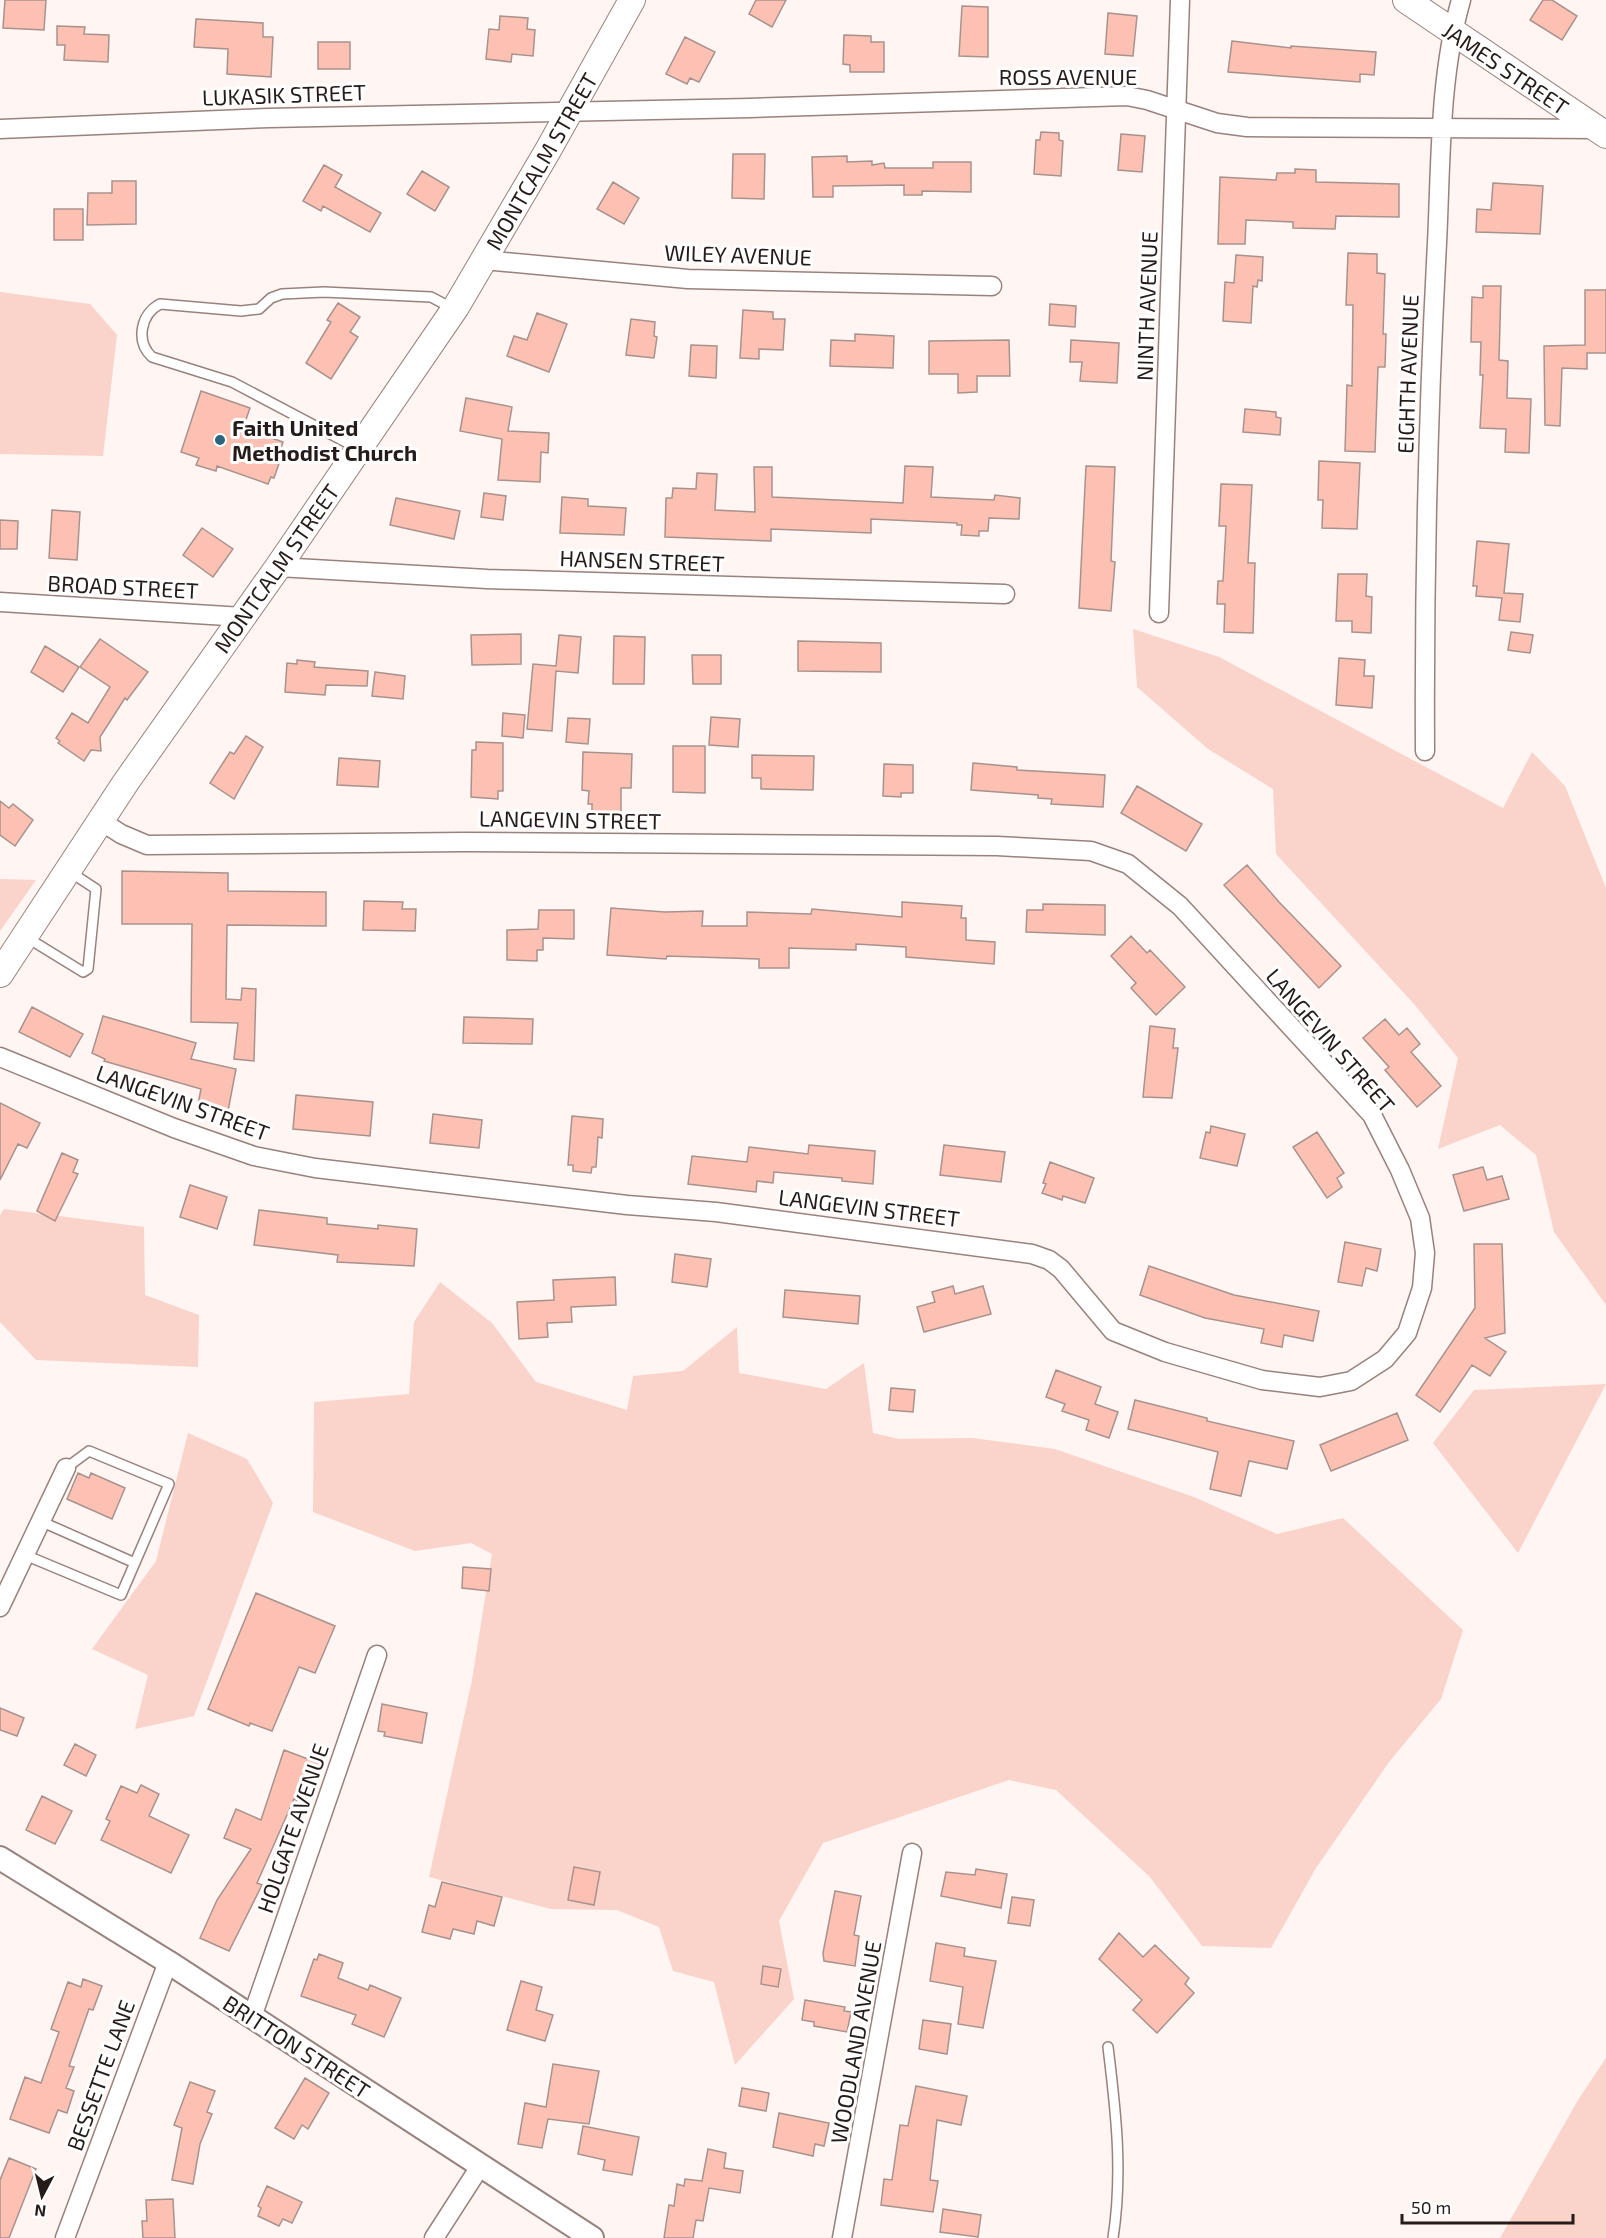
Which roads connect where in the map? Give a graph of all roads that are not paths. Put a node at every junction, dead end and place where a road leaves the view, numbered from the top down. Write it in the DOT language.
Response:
graph roads {
  1 [pos="632,0"];
  2 [pos="1180,0"];
  3 [pos="1406,0"];
  4 [pos="1461,0"];
  5 [pos="1452,32"];
  6 [pos="1177,110"];
  7 [pos="571,111"];
  8 [pos="0,129"];
  9 [pos="1443,130"];
  10 [pos="1603,131"];
  11 [pos="484,260"];
  12 [pos="992,286"];
  13 [pos="454,309"];
  14 [pos="359,449"];
  15 [pos="279,567"];
  16 [pos="1005,594"];
  17 [pos="0,602"];
  18 [pos="1159,613"];
  19 [pos="243,617"];
  20 [pos="1425,751"];
  21 [pos="100,821"];
  22 [pos="68,871"];
  23 [pos="25,936"];
  24 [pos="0,974"];
  25 [pos="0,1058"];
  26 [pos="66,1468"];
  27 [pos="40,1521"];
  28 [pos="25,1555"];
  29 [pos="135,1563"];
  30 [pos="0,1607"];
  31 [pos="377,1655"];
  32 [pos="912,1853"];
  33 [pos="0,1858"];
  34 [pos="168,1962"];
  35 [pos="252,2018"];
  36 [pos="1108,2047"];
  37 [pos="481,2165"];
  38 [pos="65,2238"];
  39 [pos="434,2238"];
  40 [pos="592,2238"];
  41 [pos="842,2238"];
  42 [pos="1113,2238"];
  1 -- 7 [label="main road, MONTCALM STREET"];
  2 -- 6 [label="street, NINTH AVENUE"];
  3 -- 5 [label="main road, JAMES STREET"];
  4 -- 5 [label="street, EIGHTH AVENUE"];
  5 -- 9 [label="street, EIGHTH AVENUE"];
  5 -- 10 [label="main road, JAMES STREET"];
  6 -- 7 [label="street, ROSS AVENUE"];
  6 -- 9 [label="street, ROSS AVENUE"];
  6 -- 18 [label="street, NINTH AVENUE"];
  7 -- 8 [label="street, LUKASIK STREET"];
  7 -- 11 [label="main road, MONTCALM STREET"];
  9 -- 10 [label="street, ROSS AVENUE"];
  9 -- 20 [label="street, EIGHTH AVENUE"];
  11 -- 12 [label="street, WILEY AVENUE"];
  11 -- 13 [label="main road, MONTCALM STREET"];
  13 -- 14 [label="main road, MONTCALM STREET"];
  13 -- 14 [label="lane"];
  14 -- 15 [label="main road, MONTCALM STREET"];
  15 -- 16 [label="street, HANSEN STREET"];
  15 -- 19 [label="main road, MONTCALM STREET"];
  17 -- 19 [label="street, BROAD STREET"];
  19 -- 21 [label="main road, MONTCALM STREET"];
  21 -- 22 [label="main road, MONTCALM STREET"];
  21 -- 25 [label="street, LANGEVIN STREET"];
  22 -- 23 [label="main road, MONTCALM STREET"];
  22 -- 23 [label="lane"];
  23 -- 24 [label="main road, MONTCALM STREET"];
  26 -- 27 [label="street"];
  26 -- 29 [label="lane"];
  27 -- 28 [label="street"];
  27 -- 29 [label="lane"];
  28 -- 29 [label="lane"];
  28 -- 30 [label="street"];
  31 -- 35 [label="street, HOLGATE AVENUE"];
  32 -- 41 [label="street, WOODLAND AVENUE"];
  33 -- 34 [label="street, BRITTON STREET"];
  34 -- 35 [label="street, BRITTON STREET"];
  34 -- 38 [label="street, BESSETTE LANE"];
  35 -- 37 [label="street, BRITTON STREET"];
  36 -- 42 [label="lane"];
  37 -- 39 [label="street"];
  37 -- 40 [label="street, BRITTON STREET"];
}
